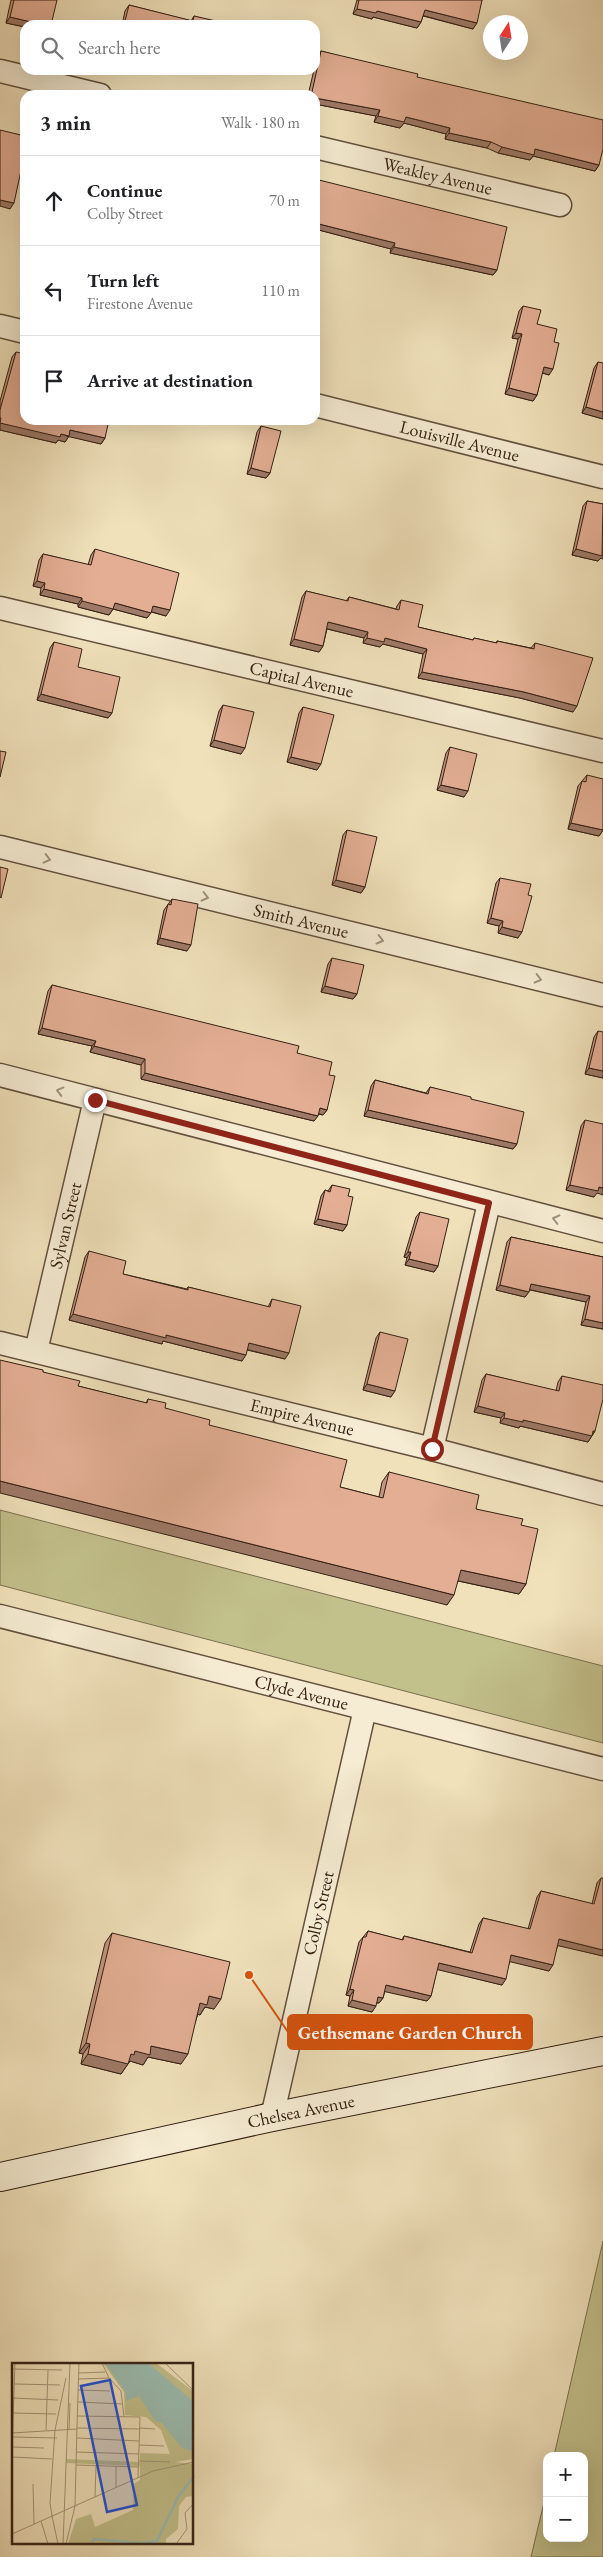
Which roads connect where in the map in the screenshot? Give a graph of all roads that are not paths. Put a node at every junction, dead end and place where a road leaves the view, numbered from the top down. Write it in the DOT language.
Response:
graph roads {
  1 [pos="0,71"];
  2 [pos="79,90"];
  3 [pos="320,148"];
  4 [pos="560,205"];
  5 [pos="0,326"];
  6 [pos="20,331"];
  7 [pos="320,406"];
  8 [pos="603,477"];
  9 [pos="0,608"];
  10 [pos="603,751"];
  11 [pos="0,847"];
  12 [pos="603,995"];
  13 [pos="0,1075"];
  14 [pos="95,1100"];
  15 [pos="489,1203"];
  16 [pos="603,1231"];
  17 [pos="0,1343"];
  18 [pos="36,1351"];
  19 [pos="432,1449"];
  20 [pos="603,1494"];
  21 [pos="0,1616"];
  22 [pos="365,1709"];
  23 [pos="603,1769"];
  24 [pos="603,2051"];
  25 [pos="272,2117"];
  26 [pos="0,2177"];
  1 -- 2 [label="street"];
  3 -- 4 [label="street, Weakley Avenue"];
  5 -- 6 [label="street"];
  7 -- 8 [label="street, Louisville Avenue"];
  9 -- 10 [label="street, Capital Avenue"];
  11 -- 12 [label="street, Smith Avenue, one-way"];
  14 -- 13 [label="street, one-way"];
  14 -- 15 [label="street"];
  14 -- 18 [label="street, Sylvan Street"];
  16 -- 15 [label="street, one-way"];
  15 -- 19 [label="street"];
  17 -- 18 [label="street, Empire Avenue"];
  18 -- 19 [label="street, Empire Avenue"];
  19 -- 20 [label="street, Empire Avenue"];
  21 -- 22 [label="street, Clyde Avenue"];
  22 -- 23 [label="street, Clyde Avenue"];
  22 -- 25 [label="street, Colby Street"];
  24 -- 25 [label="main road, Chelsea Avenue"];
  25 -- 26 [label="main road, Chelsea Avenue"];
}
